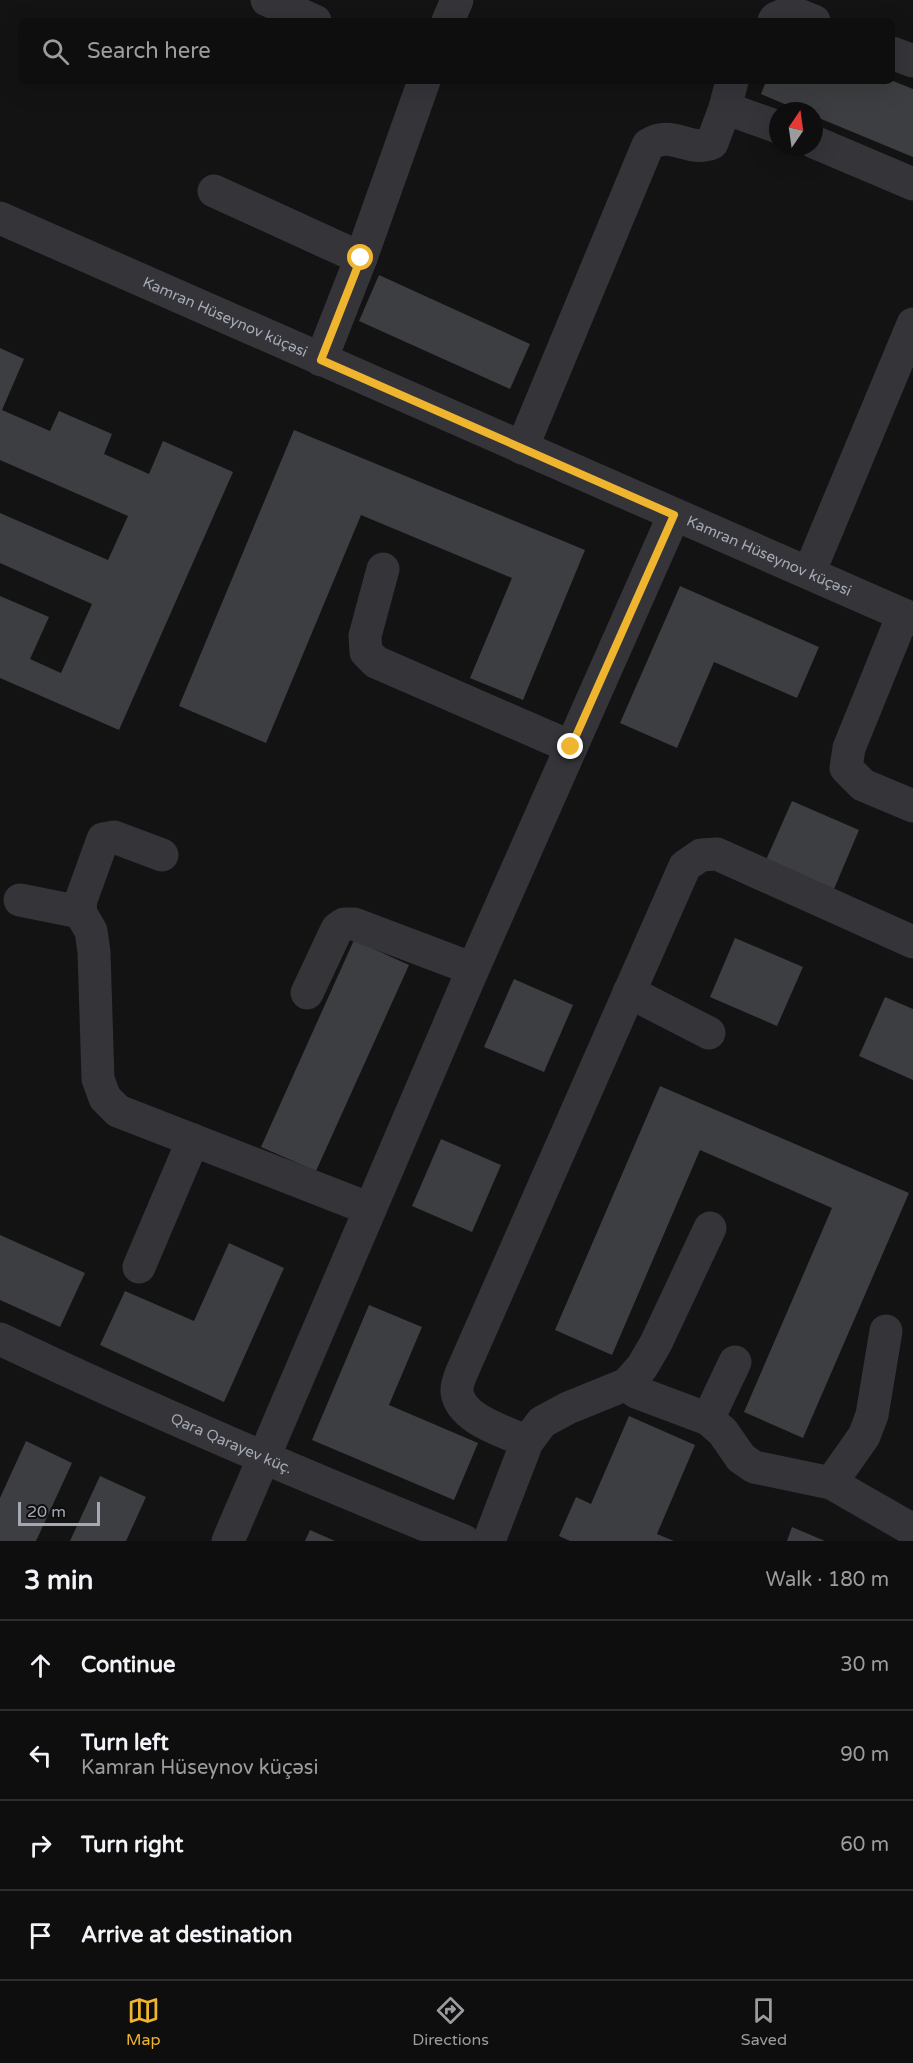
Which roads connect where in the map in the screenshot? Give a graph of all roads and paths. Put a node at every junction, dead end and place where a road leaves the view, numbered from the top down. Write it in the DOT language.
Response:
graph roads {
  1 [pos="267,0"];
  2 [pos="457,0"];
  3 [pos="764,0"];
  4 [pos="308,18"];
  5 [pos="449,18"];
  6 [pos="756,18"];
  7 [pos="776,18"];
  8 [pos="806,18"];
  9 [pos="895,54"];
  10 [pos="913,61"];
  11 [pos="423,84"];
  12 [pos="749,84"];
  13 [pos="733,101"];
  14 [pos="769,122"];
  15 [pos="823,146"];
  16 [pos="913,184"];
  17 [pos="214,191"];
  18 [pos="0,218"];
  19 [pos="361,258"];
  20 [pos="913,324"];
  21 [pos="321,360"];
  22 [pos="522,448"];
  23 [pos="674,515"];
  24 [pos="383,569"];
  25 [pos="809,573"];
  26 [pos="908,617"];
  27 [pos="571,747"];
  28 [pos="913,806"];
  29 [pos="162,855"];
  30 [pos="20,900"];
  31 [pos="80,912"];
  32 [pos="913,942"];
  33 [pos="474,969"];
  34 [pos="629,992"];
  35 [pos="307,993"];
  36 [pos="710,1033"];
  37 [pos="193,1140"];
  38 [pos="370,1209"];
  39 [pos="710,1228"];
  40 [pos="139,1267"];
  41 [pos="886,1330"];
  42 [pos="0,1339"];
  43 [pos="735,1362"];
  44 [pos="627,1384"];
  45 [pos="708,1419"];
  46 [pos="527,1442"];
  47 [pos="263,1459"];
  48 [pos="831,1483"];
  49 [pos="913,1530"];
  50 [pos="228,1541"];
  51 [pos="464,1541"];
  52 [pos="489,1541"];
  1 -- 4 [label="street"];
  2 -- 5 [label="street"];
  3 -- 6 [label="street"];
  7 -- 8 [label="street"];
  9 -- 10 [label="street"];
  11 -- 19 [label="street"];
  12 -- 13 [label="street"];
  13 -- 14 [label="street"];
  13 -- 22 [label="street"];
  15 -- 16 [label="street"];
  17 -- 19 [label="street"];
  18 -- 21 [label="street, Kamran Hüseynov küçəsi"];
  19 -- 21 [label="street"];
  20 -- 25 [label="street"];
  21 -- 22 [label="street, Kamran Hüseynov küçəsi"];
  22 -- 23 [label="street, Kamran Hüseynov küçəsi"];
  23 -- 25 [label="street, Kamran Hüseynov küçəsi"];
  23 -- 27 [label="street"];
  24 -- 27 [label="street"];
  25 -- 26 [label="street, Kamran Hüseynov küçəsi"];
  26 -- 28 [label="street"];
  27 -- 33 [label="street"];
  29 -- 31 [label="street"];
  30 -- 31 [label="street"];
  31 -- 37 [label="street"];
  32 -- 34 [label="street"];
  33 -- 35 [label="street"];
  33 -- 38 [label="street"];
  34 -- 36 [label="street"];
  34 -- 46 [label="street"];
  37 -- 38 [label="street"];
  37 -- 40 [label="street"];
  38 -- 47 [label="street"];
  39 -- 44 [label="street"];
  41 -- 48 [label="street"];
  42 -- 47 [label="street, Qara Qarayev küç."];
  43 -- 45 [label="street"];
  44 -- 45 [label="street"];
  44 -- 46 [label="street"];
  45 -- 48 [label="street"];
  46 -- 52 [label="street"];
  47 -- 50 [label="street"];
  47 -- 51 [label="street, Qara Qarayev küç."];
  48 -- 49 [label="street"];
}
